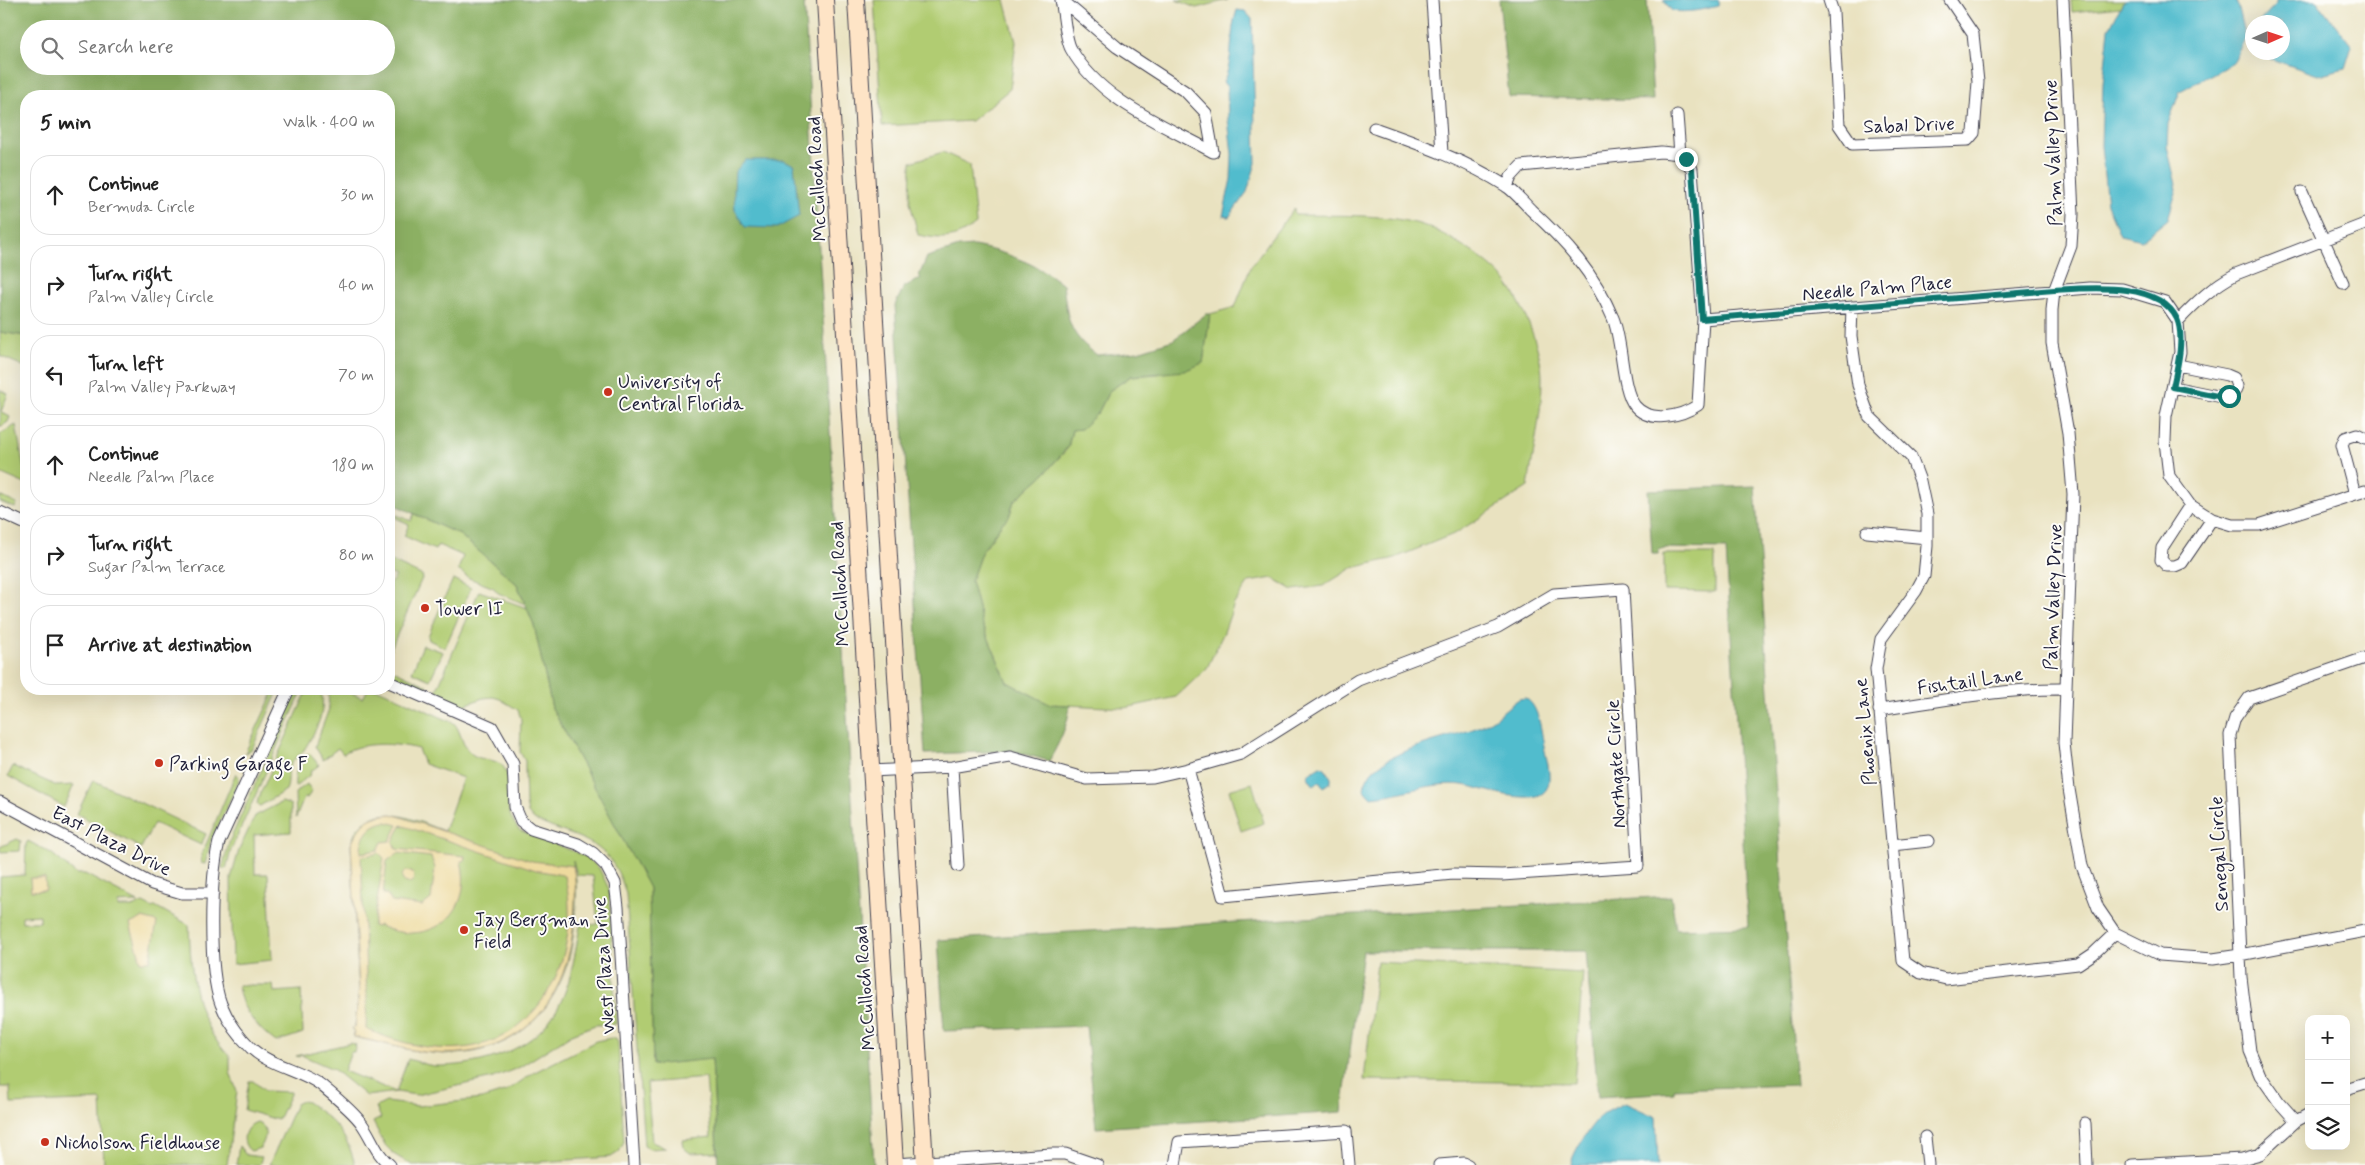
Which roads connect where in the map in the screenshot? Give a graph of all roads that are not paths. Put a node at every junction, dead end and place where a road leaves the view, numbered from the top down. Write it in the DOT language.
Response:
graph roads {
  1 [pos="825,0"];
  2 [pos="856,0"];
  3 [pos="1061,0"];
  4 [pos="1432,0"];
  5 [pos="1829,0"];
  6 [pos="1950,0"];
  7 [pos="2063,0"];
  8 [pos="1677,115"];
  9 [pos="1374,128"];
  10 [pos="1442,153"];
  11 [pos="1680,154"];
  12 [pos="1507,187"];
  13 [pos="2302,192"];
  14 [pos="2365,224"];
  15 [pos="2323,239"];
  16 [pos="2343,283"];
  17 [pos="2054,290"];
  18 [pos="1852,307"];
  19 [pos="1702,319"];
  20 [pos="2178,321"];
  21 [pos="2178,365"];
  22 [pos="2173,387"];
  23 [pos="2365,438"];
  24 [pos="2360,493"];
  25 [pos="2190,505"];
  26 [pos="0,512"];
  27 [pos="2212,520"];
  28 [pos="20,521"];
  29 [pos="1867,532"];
  30 [pos="1927,538"];
  31 [pos="2365,658"];
  32 [pos="395,685"];
  33 [pos="2066,689"];
  34 [pos="286,695"];
  35 [pos="1879,710"];
  36 [pos="952,767"];
  37 [pos="902,769"];
  38 [pos="1188,769"];
  39 [pos="870,771"];
  40 [pos="0,802"];
  41 [pos="1929,841"];
  42 [pos="1892,845"];
  43 [pos="958,866"];
  44 [pos="213,893"];
  45 [pos="2365,931"];
  46 [pos="2115,933"];
  47 [pos="2240,955"];
  48 [pos="2365,1083"];
  49 [pos="2350,1088"];
  50 [pos="2305,1116"];
  51 [pos="2296,1121"];
  52 [pos="2085,1123"];
  53 [pos="1925,1136"];
  54 [pos="925,1163"];
  55 [pos="895,1164"];
  56 [pos="390,1165"];
  57 [pos="634,1165"];
  58 [pos="1096,1165"];
  59 [pos="1175,1165"];
  60 [pos="1349,1165"];
  61 [pos="1439,1165"];
  62 [pos="1468,1165"];
  63 [pos="1928,1165"];
  64 [pos="2087,1165"];
  65 [pos="2132,1165"];
  1 -- 39 [label="main road, McCulloch Road"];
  2 -- 37 [label="main road"];
  3 -- 3 [label="street"];
  4 -- 10 [label="street"];
  5 -- 6 [label="street, Sabal Drive"];
  7 -- 17 [label="street, Palm Valley Drive"];
  8 -- 11 [label="street"];
  9 -- 10 [label="street"];
  10 -- 12 [label="street"];
  11 -- 12 [label="street"];
  11 -- 19 [label="street"];
  12 -- 19 [label="street"];
  13 -- 15 [label="street"];
  14 -- 15 [label="street"];
  15 -- 16 [label="street"];
  15 -- 20 [label="street"];
  17 -- 18 [label="street, Needle Palm Place"];
  17 -- 20 [label="street, Needle Palm Place"];
  17 -- 33 [label="street, Palm Valley Drive"];
  18 -- 19 [label="street, Needle Palm Place"];
  18 -- 30 [label="street, Phoenix Lane"];
  20 -- 21 [label="street"];
  21 -- 22 [label="street"];
  21 -- 22 [label="street"];
  22 -- 25 [label="street"];
  23 -- 24 [label="street"];
  24 -- 27 [label="street"];
  25 -- 27 [label="street"];
  25 -- 27 [label="street"];
  26 -- 28 [label="street"];
  29 -- 30 [label="street"];
  30 -- 35 [label="street, Phoenix Lane"];
  31 -- 47 [label="street, Senegal Circle"];
  32 -- 57 [label="street, West Plaza Drive"];
  33 -- 35 [label="street, Fishtail Lane"];
  33 -- 46 [label="street, Palm Valley Drive"];
  34 -- 44 [label="street"];
  35 -- 42 [label="street, Phoenix Lane"];
  36 -- 37 [label="street, Northgate Circle"];
  36 -- 38 [label="street, Northgate Circle"];
  36 -- 43 [label="street"];
  37 -- 39 [label="street, Northgate Circle"];
  37 -- 54 [label="main road"];
  38 -- 38 [label="street, Northgate Circle"];
  39 -- 55 [label="main road, McCulloch Road"];
  40 -- 44 [label="street, East Plaza Drive"];
  41 -- 42 [label="street"];
  42 -- 46 [label="street, Phoenix Lane"];
  44 -- 56 [label="street"];
  45 -- 47 [label="street, Palm Valley Drive"];
  46 -- 47 [label="street, Palm Valley Drive"];
  47 -- 51 [label="street, Senegal Circle"];
  48 -- 49 [label="street"];
  50 -- 51 [label="street"];
  51 -- 65 [label="street"];
  52 -- 64 [label="street"];
  53 -- 63 [label="street"];
  54 -- 55 [label="street"];
  54 -- 58 [label="street"];
  59 -- 60 [label="street"];
  61 -- 62 [label="street"];
}
